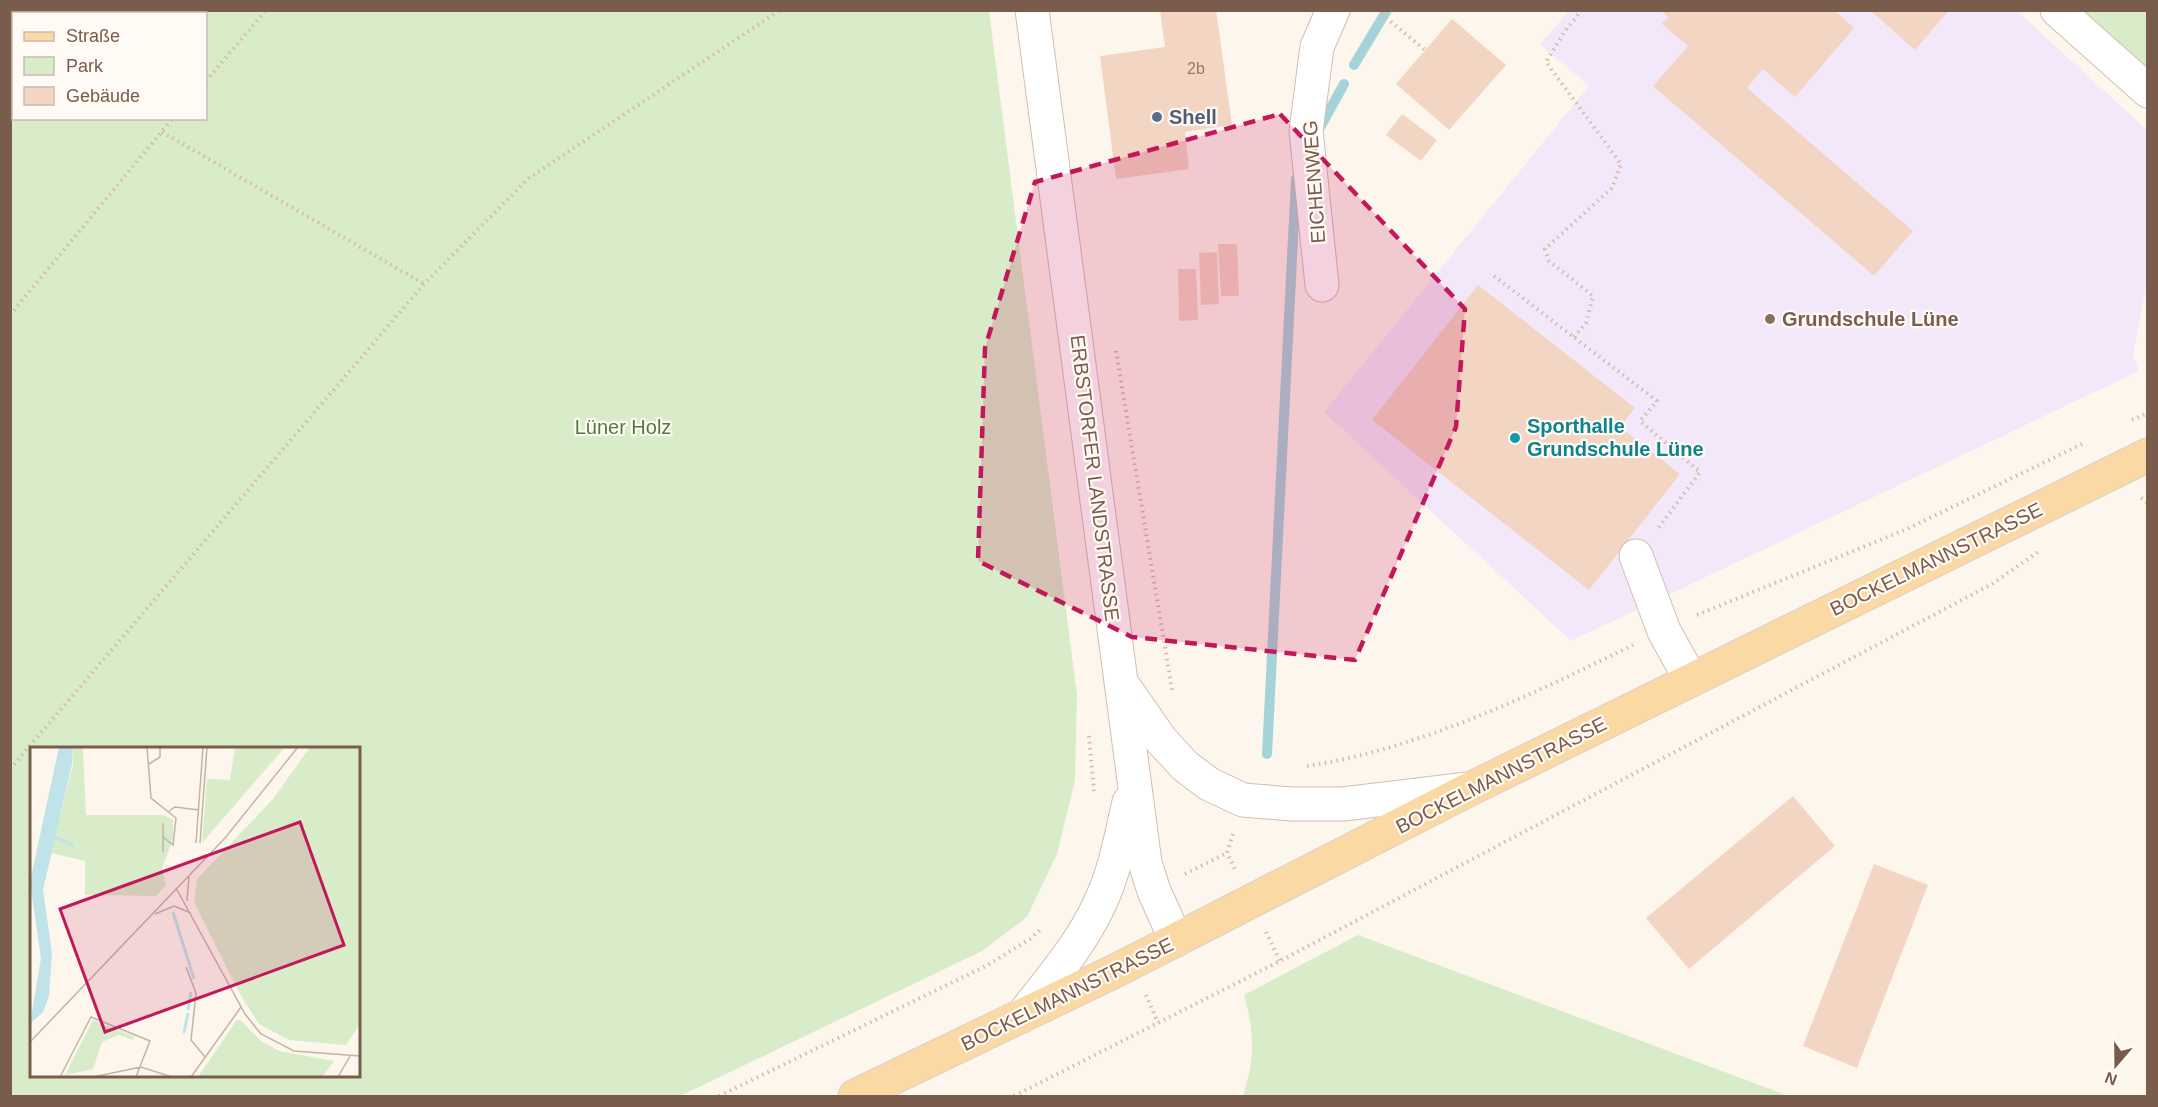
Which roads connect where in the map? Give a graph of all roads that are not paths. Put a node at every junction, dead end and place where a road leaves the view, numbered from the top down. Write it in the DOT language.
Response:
graph roads {
  1 [pos="1032,10"];
  2 [pos="1333,10"];
  3 [pos="2057,10"];
  4 [pos="2148,91"];
  5 [pos="1322,285"];
  6 [pos="2148,455"];
  7 [pos="1636,556"];
  8 [pos="1691,680"];
  9 [pos="1122,684"];
  10 [pos="1134,783"];
  11 [pos="1470,789"];
  12 [pos="1176,940"];
  13 [pos="1022,1016"];
  14 [pos="855,1096"];
  1 -- 9 [label="street, ERBSTORFER LANDSTRASSE"];
  2 -- 5 [label="street, EICHENWEG"];
  3 -- 4 [label="street"];
  6 -- 8 [label="main road, BOCKELMANNSTRASSE"];
  7 -- 8 [label="street"];
  8 -- 11 [label="main road, BOCKELMANNSTRASSE"];
  9 -- 10 [label="street, ERBSTORFER LANDSTRASSE"];
  9 -- 11 [label="street"];
  10 -- 12 [label="street, ERBSTORFER LANDSTRASSE"];
  10 -- 13 [label="street"];
  11 -- 12 [label="main road, BOCKELMANNSTRASSE"];
  12 -- 13 [label="main road, BOCKELMANNSTRASSE"];
  13 -- 14 [label="main road, BOCKELMANNSTRASSE"];
}
